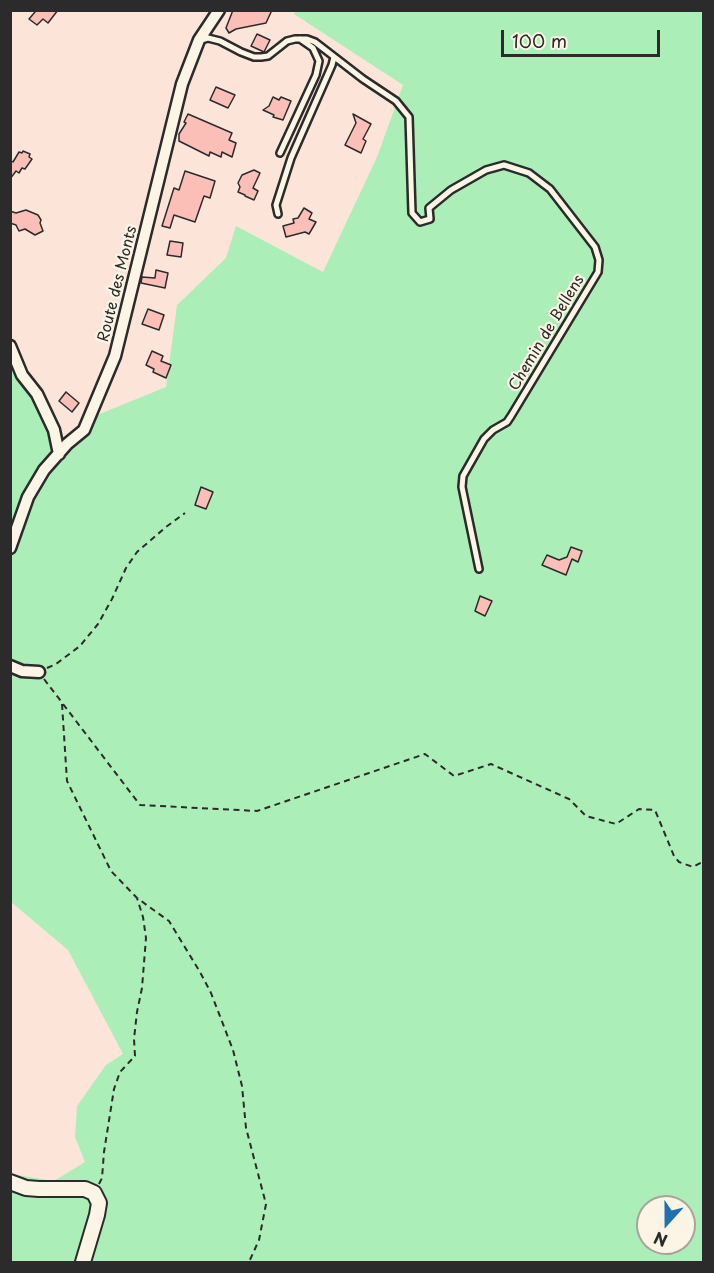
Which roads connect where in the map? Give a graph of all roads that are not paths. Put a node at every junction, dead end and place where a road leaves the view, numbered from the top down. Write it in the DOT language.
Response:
graph roads {
  1 [pos="219,10"];
  2 [pos="295,39"];
  3 [pos="199,40"];
  4 [pos="334,57"];
  5 [pos="280,153"];
  6 [pos="278,214"];
  7 [pos="10,346"];
  8 [pos="59,454"];
  9 [pos="10,548"];
  10 [pos="479,569"];
  11 [pos="10,666"];
  12 [pos="39,672"];
  13 [pos="10,1182"];
  14 [pos="83,1263"];
  1 -- 3 [label="street, Route des Monts"];
  2 -- 3 [label="lane"];
  2 -- 4 [label="lane, Chemin de Bellens"];
  2 -- 5 [label="lane"];
  3 -- 8 [label="street, Route des Monts"];
  4 -- 6 [label="lane"];
  4 -- 10 [label="lane, Chemin de Bellens"];
  7 -- 8 [label="street"];
  8 -- 9 [label="street, Route des Monts"];
  11 -- 12 [label="street"];
  13 -- 14 [label="street"];
}
